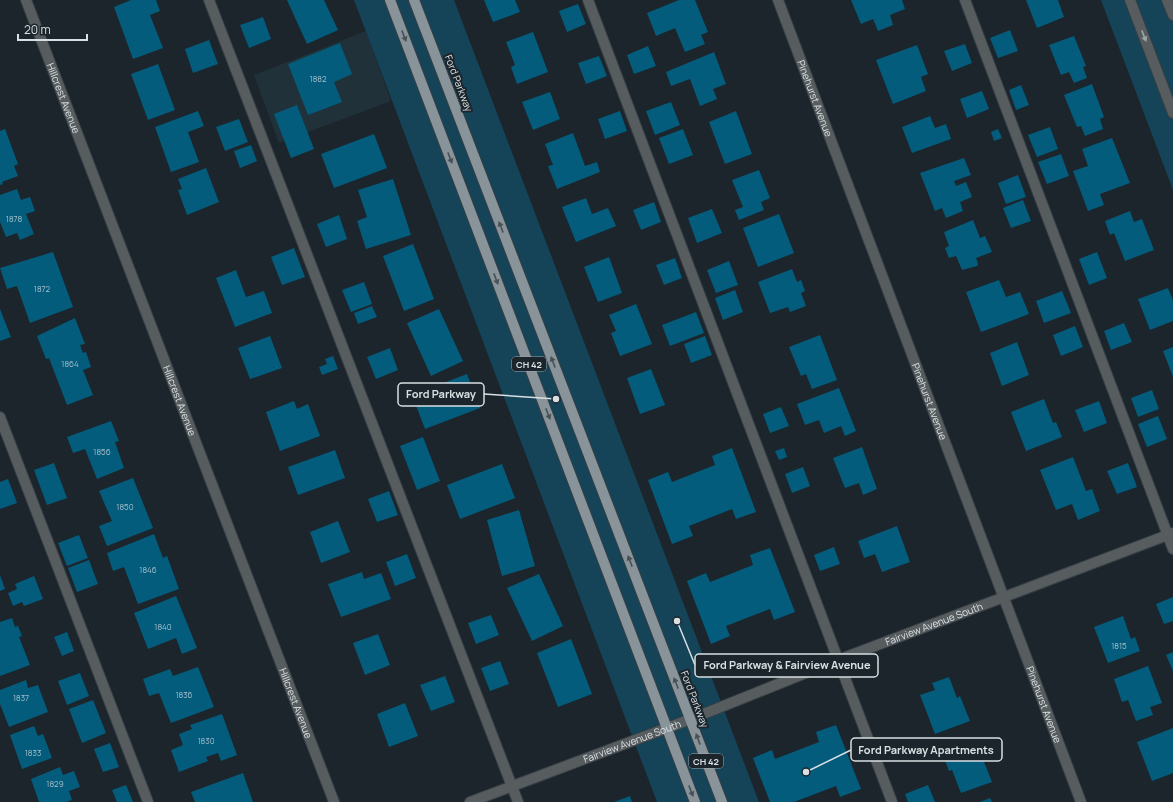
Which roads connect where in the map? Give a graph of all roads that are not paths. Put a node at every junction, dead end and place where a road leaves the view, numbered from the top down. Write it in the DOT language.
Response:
graph roads {
  1 [pos="26,0"];
  2 [pos="209,0"];
  3 [pos="390,0"];
  4 [pos="414,0"];
  5 [pos="588,0"];
  6 [pos="778,0"];
  7 [pos="965,0"];
  8 [pos="1130,0"];
  9 [pos="1167,0"];
  10 [pos="1173,15"];
  11 [pos="1173,113"];
  12 [pos="0,417"];
  13 [pos="1170,534"];
  14 [pos="1173,549"];
  15 [pos="1003,598"];
  16 [pos="838,660"];
  17 [pos="691,719"];
  18 [pos="667,728"];
  19 [pos="512,786"];
  20 [pos="148,802"];
  21 [pos="334,802"];
  22 [pos="470,802"];
  23 [pos="518,802"];
  24 [pos="695,802"];
  25 [pos="722,802"];
  26 [pos="892,802"];
  27 [pos="1081,802"];
  1 -- 21 [label="street, Hillcrest Avenue"];
  2 -- 19 [label="street"];
  3 -- 18 [label="main road, CH 42, one-way"];
  17 -- 4 [label="main road, Ford Parkway / CH 42, one-way"];
  5 -- 16 [label="street"];
  6 -- 15 [label="street, Pinehurst Avenue"];
  7 -- 13 [label="street"];
  8 -- 11 [label="street, one-way"];
  9 -- 10 [label="street"];
  12 -- 20 [label="street"];
  13 -- 14 [label="street"];
  13 -- 15 [label="street, Fairview Avenue South"];
  15 -- 16 [label="street, Fairview Avenue South"];
  15 -- 27 [label="street, Pinehurst Avenue"];
  16 -- 17 [label="street, Fairview Avenue South"];
  16 -- 26 [label="street"];
  17 -- 18 [label="street, Fairview Avenue South"];
  25 -- 17 [label="main road, Ford Parkway / CH 42, one-way"];
  18 -- 19 [label="street, Fairview Avenue South"];
  18 -- 24 [label="main road, CH 42, one-way"];
  19 -- 22 [label="street, Fairview Avenue South"];
  19 -- 23 [label="street"];
}
